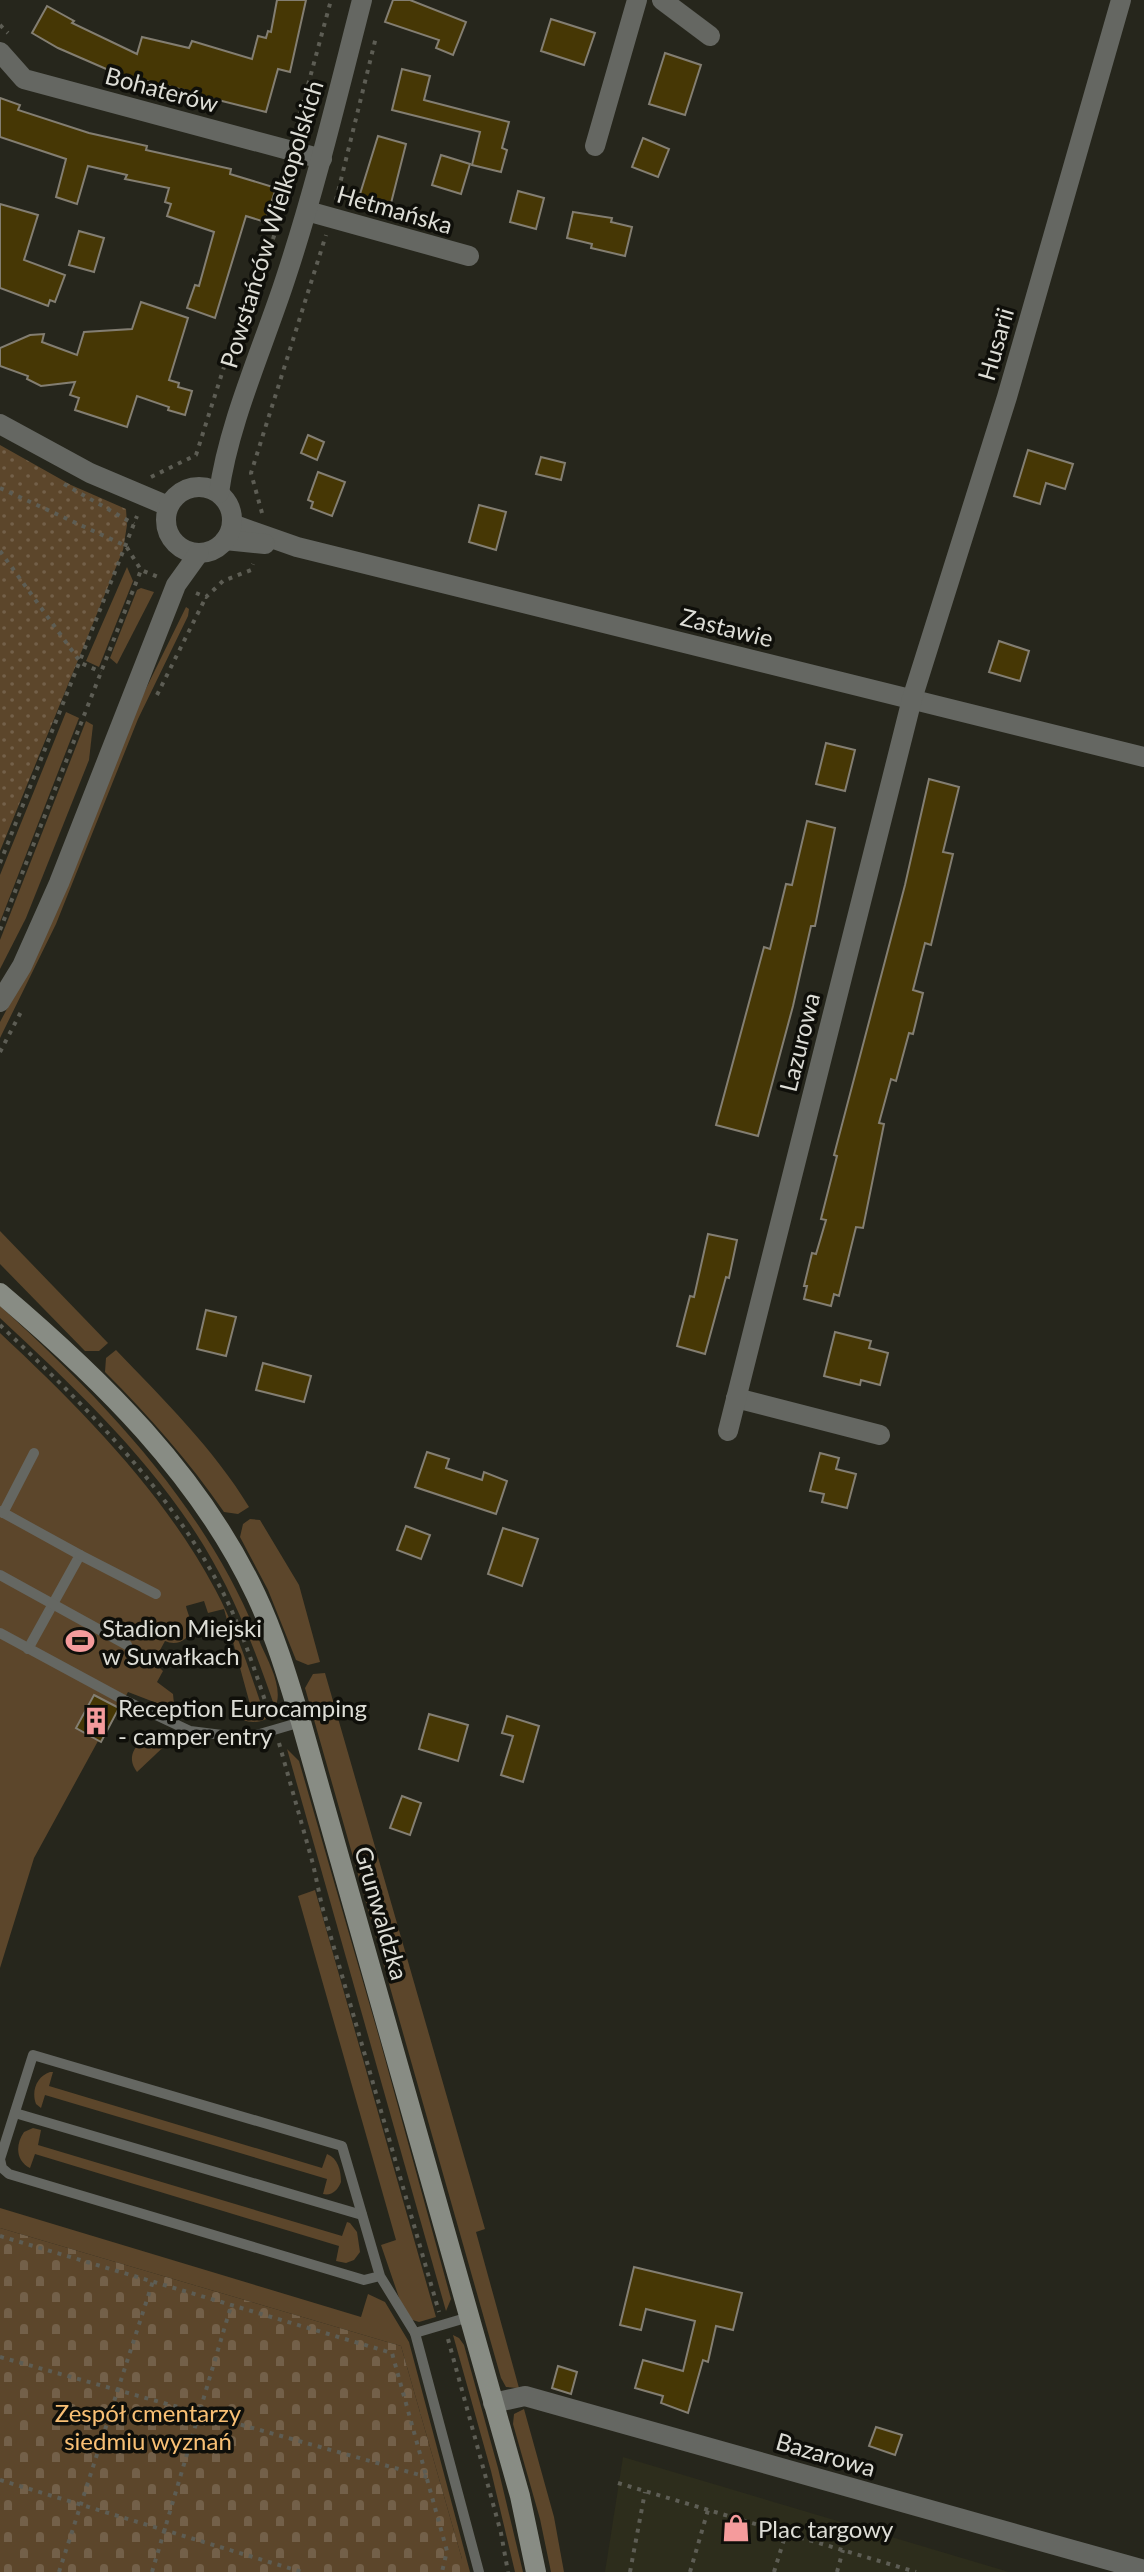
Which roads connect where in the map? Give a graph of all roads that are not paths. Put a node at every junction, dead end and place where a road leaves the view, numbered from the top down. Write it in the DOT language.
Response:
graph roads {
  1 [pos="362,0"];
  2 [pos="637,0"];
  3 [pos="662,0"];
  4 [pos="1121,0"];
  5 [pos="710,36"];
  6 [pos="6,44"];
  7 [pos="595,146"];
  8 [pos="322,159"];
  9 [pos="307,211"];
  10 [pos="469,256"];
  11 [pos="0,424"];
  12 [pos="224,460"];
  13 [pos="94,475"];
  14 [pos="198,486"];
  15 [pos="219,493"];
  16 [pos="167,511"];
  17 [pos="229,532"];
  18 [pos="176,543"];
  19 [pos="297,547"];
  20 [pos="199,553"];
  21 [pos="176,585"];
  22 [pos="912,699"];
  23 [pos="1144,757"];
  24 [pos="0,1002"];
  25 [pos="0,1277"];
  26 [pos="0,1293"];
  27 [pos="48,1333"];
  28 [pos="736,1398"];
  29 [pos="728,1431"];
  30 [pos="880,1435"];
  31 [pos="34,1453"];
  32 [pos="1,1512"];
  33 [pos="80,1555"];
  34 [pos="0,1575"];
  35 [pos="156,1594"];
  36 [pos="52,1604"];
  37 [pos="0,1633"];
  38 [pos="127,1645"];
  39 [pos="28,1649"];
  40 [pos="301,1722"];
  41 [pos="15,2113"];
  42 [pos="362,2215"];
  43 [pos="380,2276"];
  44 [pos="469,2317"];
  45 [pos="415,2333"];
  46 [pos="493,2403"];
  47 [pos="1144,2570"];
  48 [pos="479,2572"];
  49 [pos="536,2572"];
  1 -- 8 [label="street, Powstańców Wielkopolskich"];
  2 -- 7 [label="street"];
  3 -- 5 [label="street"];
  4 -- 22 [label="street, Husarii"];
  6 -- 8 [label="street, Bohaterów"];
  8 -- 9 [label="street, Powstańców Wielkopolskich"];
  9 -- 10 [label="street, Hetmańska"];
  9 -- 12 [label="street, Powstańców Wielkopolskich"];
  11 -- 13 [label="street"];
  12 -- 14 [label="street, Powstańców Wielkopolskich"];
  12 -- 15 [label="street, Powstańców Wielkopolskich"];
  13 -- 16 [label="street"];
  13 -- 16 [label="street"];
  14 -- 15 [label="street"];
  14 -- 16 [label="street"];
  15 -- 17 [label="street"];
  16 -- 18 [label="street"];
  17 -- 19 [label="street, Zastawie"];
  17 -- 19 [label="street, Zastawie"];
  17 -- 20 [label="street"];
  18 -- 20 [label="street"];
  18 -- 21 [label="street"];
  19 -- 22 [label="street, Zastawie"];
  20 -- 21 [label="street"];
  21 -- 24 [label="street"];
  22 -- 23 [label="street, Zastawie"];
  22 -- 28 [label="street, Lazurowa"];
  25 -- 27 [label="main road, Grunwaldzka"];
  26 -- 27 [label="main road, Grunwaldzka"];
  27 -- 40 [label="main road, Grunwaldzka"];
  28 -- 29 [label="street, Lazurowa"];
  28 -- 30 [label="street"];
  31 -- 32 [label="lane"];
  32 -- 33 [label="lane"];
  33 -- 35 [label="lane"];
  33 -- 36 [label="lane"];
  34 -- 36 [label="lane"];
  36 -- 38 [label="lane"];
  36 -- 39 [label="lane"];
  37 -- 39 [label="lane"];
  39 -- 40 [label="lane"];
  40 -- 44 [label="main road, Grunwaldzka"];
  41 -- 42 [label="lane"];
  41 -- 42 [label="lane"];
  41 -- 43 [label="lane"];
  42 -- 43 [label="lane"];
  43 -- 45 [label="lane"];
  44 -- 45 [label="lane"];
  44 -- 46 [label="main road, Grunwaldzka"];
  45 -- 48 [label="lane"];
  46 -- 47 [label="street, Bazarowa"];
  46 -- 49 [label="main road, Grunwaldzka"];
}
